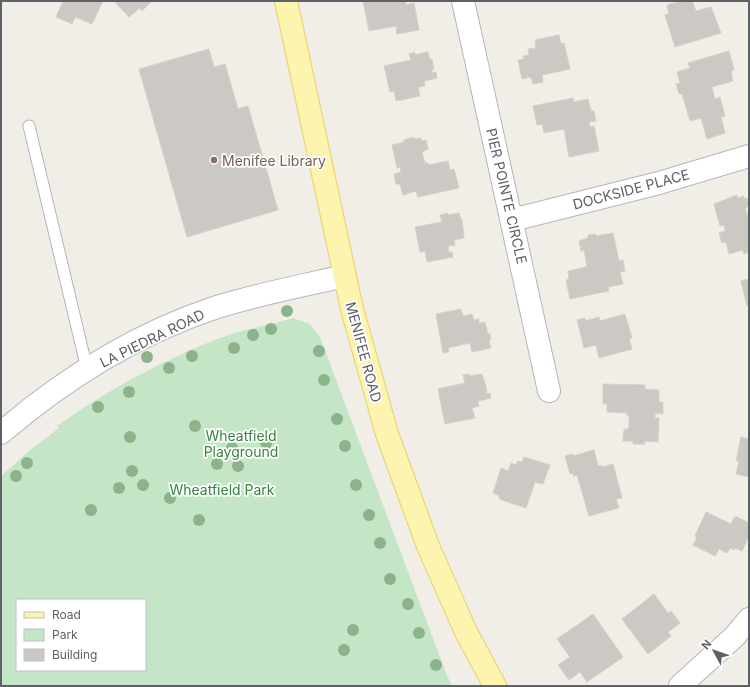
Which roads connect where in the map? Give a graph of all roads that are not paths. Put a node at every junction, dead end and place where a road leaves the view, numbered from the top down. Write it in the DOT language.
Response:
graph roads {
  1 [pos="286,1"];
  2 [pos="463,1"];
  3 [pos="29,126"];
  4 [pos="749,156"];
  5 [pos="512,220"];
  6 [pos="344,276"];
  7 [pos="87,369"];
  8 [pos="549,391"];
  9 [pos="1,433"];
  10 [pos="749,619"];
  11 [pos="686,684"];
  12 [pos="495,686"];
  1 -- 6 [label="main road, MENIFEE ROAD"];
  2 -- 5 [label="street, PIER POINTE CIRCLE"];
  3 -- 7 [label="lane"];
  4 -- 5 [label="street, DOCKSIDE PLACE"];
  5 -- 8 [label="street, PIER POINTE CIRCLE"];
  6 -- 7 [label="street, LA PIEDRA ROAD"];
  6 -- 12 [label="main road, MENIFEE ROAD"];
  7 -- 9 [label="street, LA PIEDRA ROAD"];
  10 -- 11 [label="street"];
}
